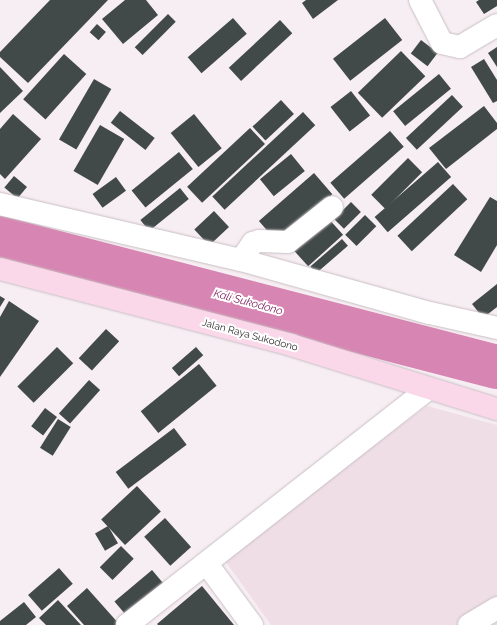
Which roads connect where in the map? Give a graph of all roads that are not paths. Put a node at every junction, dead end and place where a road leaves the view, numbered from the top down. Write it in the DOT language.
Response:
graph roads {
  1 [pos="420,0"];
  2 [pos="497,25"];
  3 [pos="0,204"];
  4 [pos="332,207"];
  5 [pos="241,260"];
  6 [pos="0,269"];
  7 [pos="497,328"];
  8 [pos="428,389"];
  9 [pos="497,408"];
  10 [pos="207,564"];
  11 [pos="497,608"];
  12 [pos="127,625"];
  13 [pos="252,625"];
  14 [pos="470,625"];
  1 -- 2 [label="street"];
  3 -- 5 [label="street"];
  4 -- 5 [label="street"];
  5 -- 7 [label="street"];
  6 -- 8 [label="main road, Jalan Raya Sukodono"];
  8 -- 9 [label="main road, Jalan Raya Sukodono"];
  8 -- 10 [label="street"];
  10 -- 12 [label="street"];
  10 -- 13 [label="street"];
  11 -- 14 [label="street"];
}
